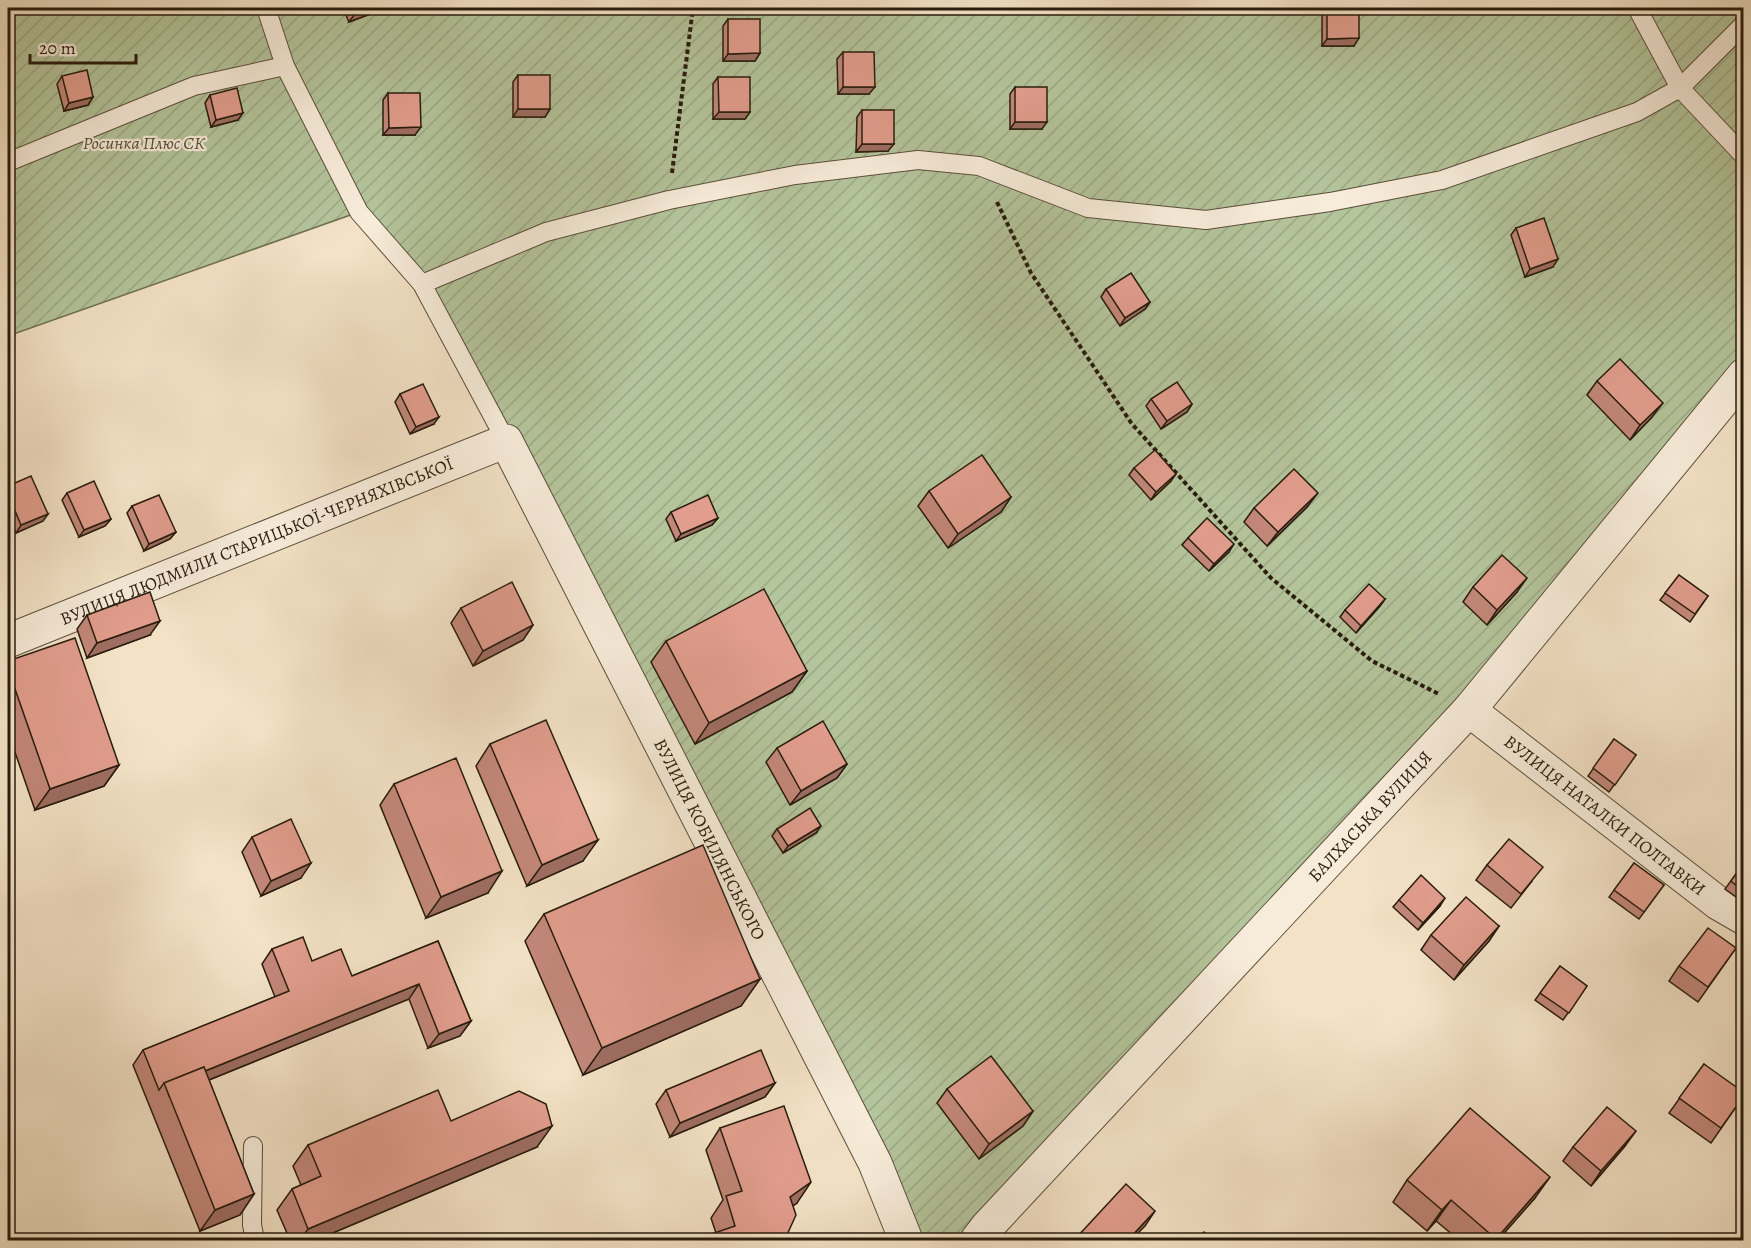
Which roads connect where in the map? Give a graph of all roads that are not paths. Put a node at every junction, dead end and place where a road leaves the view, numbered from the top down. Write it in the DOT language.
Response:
graph roads {
  1 [pos="267,8"];
  2 [pos="1637,8"];
  3 [pos="1743,24"];
  4 [pos="285,66"];
  5 [pos="1680,88"];
  6 [pos="1743,156"];
  7 [pos="8,162"];
  8 [pos="422,284"];
  9 [pos="1743,375"];
  10 [pos="506,441"];
  11 [pos="8,641"];
  12 [pos="1470,710"];
  13 [pos="1743,918"];
  14 [pos="252,1146"];
  15 [pos="255,1240"];
  16 [pos="906,1240"];
  17 [pos="977,1240"];
  1 -- 4 [label="lane"];
  2 -- 5 [label="lane"];
  3 -- 5 [label="lane"];
  4 -- 7 [label="lane"];
  4 -- 8 [label="lane"];
  5 -- 6 [label="lane"];
  5 -- 8 [label="lane"];
  8 -- 10 [label="lane"];
  9 -- 12 [label="street, БАЛХАСЬКА ВУЛИЦЯ"];
  10 -- 11 [label="street, ВУЛИЦЯ ЛЮДМИЛИ СТАРИЦЬКОЇ-ЧЕРНЯХІВСЬКОЇ"];
  10 -- 16 [label="street, ВУЛИЦЯ КОБИЛЯНСЬКОГО"];
  12 -- 13 [label="street, ВУЛИЦЯ НАТАЛКИ ПОЛТАВКИ"];
  12 -- 17 [label="street, БАЛХАСЬКА ВУЛИЦЯ"];
  14 -- 15 [label="lane"];
}
